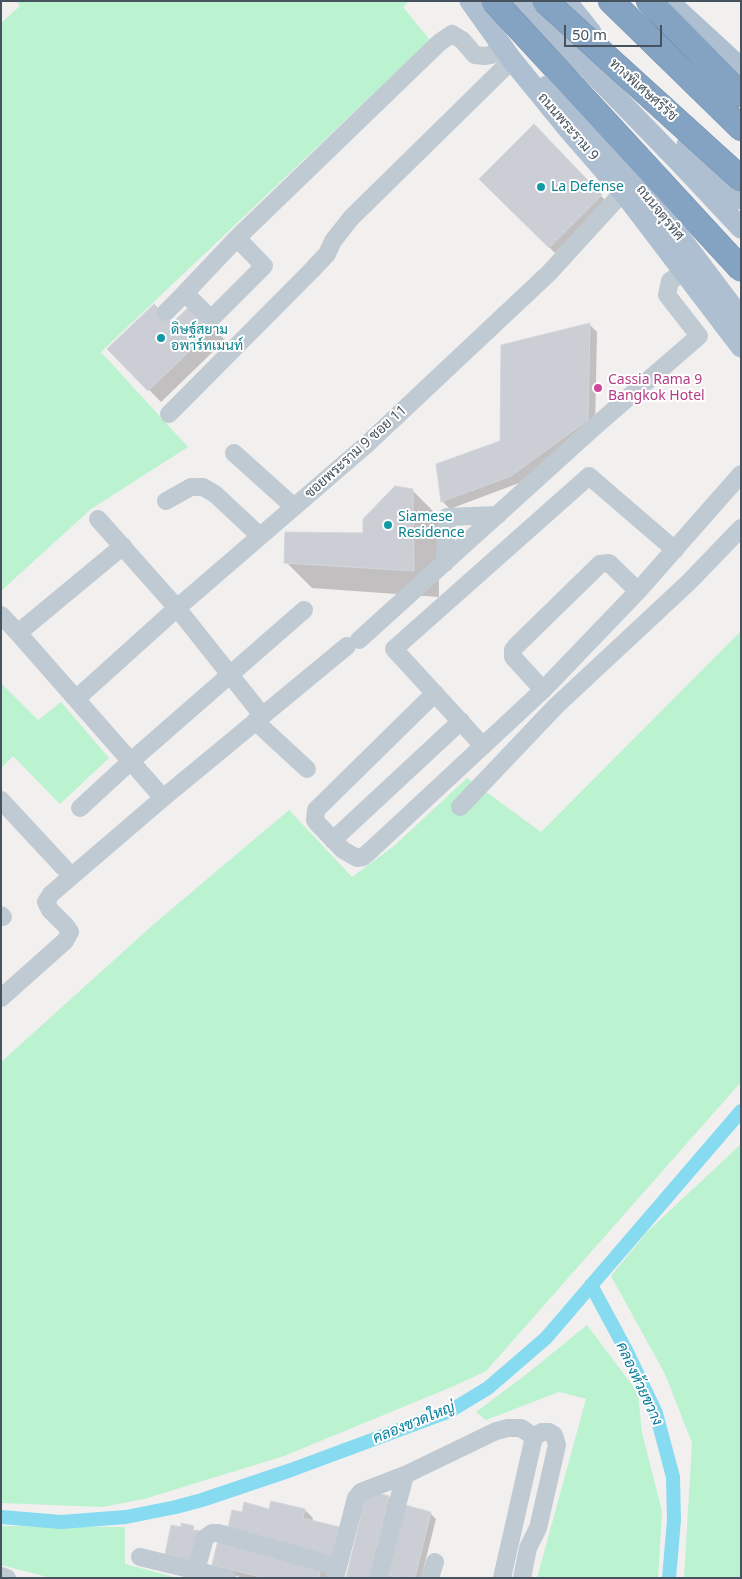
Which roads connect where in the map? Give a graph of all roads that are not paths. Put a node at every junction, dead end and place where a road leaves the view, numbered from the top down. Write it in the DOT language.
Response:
graph roads {
  1 [pos="472,1"];
  2 [pos="494,1"];
  3 [pos="523,1"];
  4 [pos="545,1"];
  5 [pos="566,1"];
  6 [pos="611,1"];
  7 [pos="665,2"];
  8 [pos="507,53"];
  9 [pos="614,59"];
  10 [pos="741,68"];
  11 [pos="601,82"];
  12 [pos="741,94"];
  13 [pos="741,128"];
  14 [pos="680,162"];
  15 [pos="741,179"];
  16 [pos="623,192"];
  17 [pos="741,199"];
  18 [pos="741,228"];
  19 [pos="238,238"];
  20 [pos="741,269"];
  21 [pos="683,272"];
  22 [pos="185,293"];
  23 [pos="166,312"];
  24 [pos="741,318"];
  25 [pos="741,347"];
  26 [pos="169,414"];
  27 [pos="234,453"];
  28 [pos="741,474"];
  29 [pos="166,501"];
  30 [pos="294,507"];
  31 [pos="498,515"];
  32 [pos="98,519"];
  33 [pos="741,528"];
  34 [pos="260,536"];
  35 [pos="122,546"];
  36 [pos="674,550"];
  37 [pos="445,563"];
  38 [pos="638,591"];
  39 [pos="177,608"];
  40 [pos="304,610"];
  41 [pos="1,615"];
  42 [pos="18,633"];
  43 [pos="231,675"];
  44 [pos="543,690"];
  45 [pos="435,693"];
  46 [pos="76,699"];
  47 [pos="259,718"];
  48 [pos="461,721"];
  49 [pos="483,746"];
  50 [pos="130,762"];
  51 [pos="307,769"];
  52 [pos="163,798"];
  53 [pos="1,800"];
  54 [pos="80,808"];
  55 [pos="460,808"];
  56 [pos="333,840"];
  57 [pos="64,868"];
  58 [pos="1,998"];
  59 [pos="534,1437"];
  60 [pos="405,1475"];
  61 [pos="140,1557"];
  62 [pos="196,1570"];
  63 [pos="336,1572"];
  64 [pos="1,1576"];
  65 [pos="7,1578"];
  66 [pos="227,1578"];
  67 [pos="378,1578"];
  68 [pos="502,1578"];
  69 [pos="522,1578"];
  1 -- 8 [label="main road, ถนนพระราม 9"];
  1 -- 24 [label="main road, ถนนจตุรทิศ, bridge"];
  2 -- 20 [label="highway, bridge"];
  3 -- 11 [label="main road"];
  4 -- 15 [label="highway, ทางพิเศษศรีรัช, bridge"];
  5 -- 9 [label="main road"];
  6 -- 13 [label="highway"];
  7 -- 10 [label="main road"];
  7 -- 12 [label="highway"];
  8 -- 16 [label="main road, ถนนพระราม 9"];
  8 -- 19 [label="street"];
  8 -- 26 [label="street"];
  9 -- 11 [label="main road"];
  9 -- 17 [label="main road"];
  11 -- 14 [label="main road"];
  14 -- 16 [label="main road"];
  14 -- 18 [label="main road"];
  16 -- 21 [label="main road, ถนนพระราม 9"];
  16 -- 30 [label="street, ซอยพระราม 9 ซอย 11"];
  19 -- 22 [label="street"];
  19 -- 22 [label="street"];
  21 -- 25 [label="main road, ถนนพระราม 9"];
  21 -- 31 [label="street"];
  22 -- 23 [label="street"];
  27 -- 30 [label="street"];
  28 -- 36 [label="street"];
  29 -- 34 [label="street"];
  30 -- 34 [label="street, ซอยพระราม 9 ซอย 11"];
  31 -- 37 [label="street"];
  31 -- 37 [label="street"];
  32 -- 35 [label="street"];
  33 -- 55 [label="street"];
  34 -- 39 [label="street, ซอยพระราม 9 ซอย 11"];
  35 -- 39 [label="street"];
  35 -- 42 [label="street"];
  36 -- 38 [label="street"];
  36 -- 45 [label="street"];
  37 -- 47 [label="street"];
  38 -- 44 [label="street"];
  38 -- 44 [label="street"];
  39 -- 43 [label="street"];
  39 -- 46 [label="street, ซอยพระราม 9 ซอย 11"];
  40 -- 43 [label="street"];
  41 -- 42 [label="street"];
  42 -- 46 [label="street"];
  43 -- 47 [label="street"];
  43 -- 50 [label="street"];
  44 -- 49 [label="street"];
  45 -- 48 [label="street"];
  45 -- 56 [label="street"];
  46 -- 50 [label="street"];
  47 -- 51 [label="street"];
  47 -- 52 [label="street"];
  48 -- 49 [label="street"];
  48 -- 56 [label="street"];
  49 -- 56 [label="street"];
  50 -- 52 [label="street"];
  50 -- 54 [label="street"];
  52 -- 58 [label="street"];
  53 -- 57 [label="street"];
  59 -- 60 [label="street"];
  59 -- 68 [label="street"];
  59 -- 69 [label="street"];
  60 -- 63 [label="street"];
  60 -- 67 [label="street"];
  61 -- 62 [label="street"];
  62 -- 63 [label="street"];
  62 -- 66 [label="street"];
  64 -- 65 [label="street"];
}
